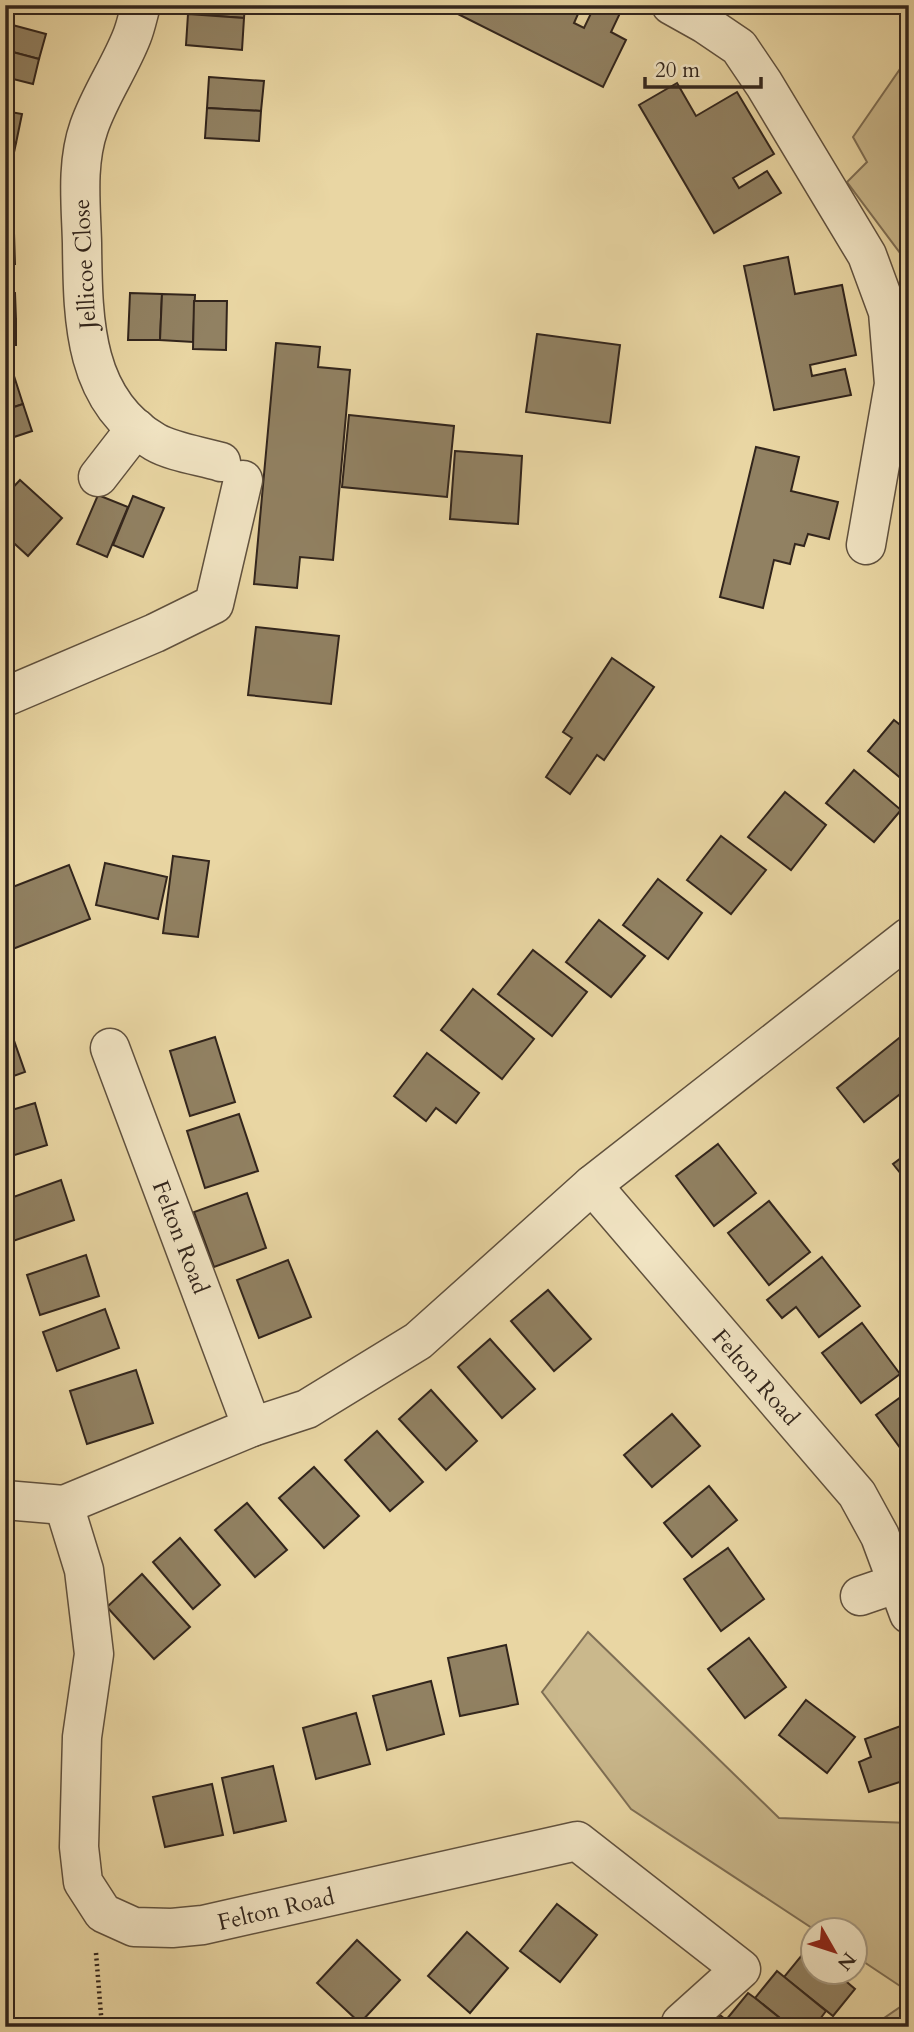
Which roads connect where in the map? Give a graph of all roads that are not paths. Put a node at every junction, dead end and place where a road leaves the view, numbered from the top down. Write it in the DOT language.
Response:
graph roads {
  1 [pos="141,5"];
  2 [pos="671,5"];
  3 [pos="136,428"];
  4 [pos="98,477"];
  5 [pos="866,545"];
  6 [pos="5,697"];
  7 [pos="909,937"];
  8 [pos="110,1048"];
  9 [pos="592,1185"];
  10 [pos="252,1427"];
  11 [pos="5,1500"];
  12 [pos="64,1505"];
  13 [pos="860,1595"];
  14 [pos="903,1599"];
  15 [pos="681,2022"];
  1 -- 3 [label="street, Jellicoe Close"];
  2 -- 5 [label="street"];
  3 -- 4 [label="street"];
  3 -- 6 [label="street, Jellicoe Close"];
  7 -- 9 [label="street"];
  8 -- 10 [label="street, Felton Road"];
  9 -- 10 [label="street"];
  9 -- 14 [label="street, Felton Road"];
  10 -- 12 [label="street"];
  11 -- 12 [label="street"];
  12 -- 15 [label="street, Felton Road"];
  13 -- 14 [label="street, Felton Road"];
}
